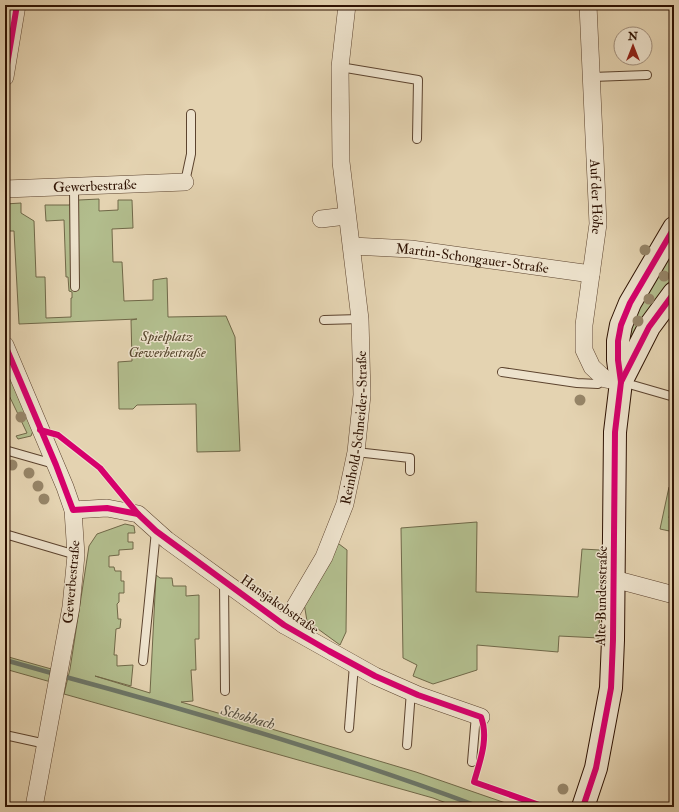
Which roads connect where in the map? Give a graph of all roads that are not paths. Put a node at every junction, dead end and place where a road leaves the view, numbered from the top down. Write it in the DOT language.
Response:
graph roads {
  1 [pos="16,5"];
  2 [pos="347,5"];
  3 [pos="588,5"];
  4 [pos="340,67"];
  5 [pos="647,75"];
  6 [pos="5,77"];
  7 [pos="592,77"];
  8 [pos="191,114"];
  9 [pos="417,139"];
  10 [pos="185,182"];
  11 [pos="74,188"];
  12 [pos="5,189"];
  13 [pos="346,216"];
  14 [pos="321,219"];
  15 [pos="674,228"];
  16 [pos="352,246"];
  17 [pos="591,274"];
  18 [pos="75,287"];
  19 [pos="674,293"];
  20 [pos="360,319"];
  21 [pos="324,320"];
  22 [pos="5,345"];
  23 [pos="502,372"];
  24 [pos="613,380"];
  25 [pos="674,397"];
  26 [pos="5,450"];
  27 [pos="356,452"];
  28 [pos="56,465"];
  29 [pos="410,471"];
  30 [pos="73,510"];
  31 [pos="156,531"];
  32 [pos="5,534"];
  33 [pos="76,555"];
  34 [pos="614,579"];
  35 [pos="224,580"];
  36 [pos="674,596"];
  37 [pos="284,625"];
  38 [pos="143,661"];
  39 [pos="354,665"];
  40 [pos="225,691"];
  41 [pos="411,691"];
  42 [pos="478,716"];
  43 [pos="349,728"];
  44 [pos="5,735"];
  45 [pos="46,744"];
  46 [pos="407,745"];
  47 [pos="472,762"];
  48 [pos="34,807"];
  49 [pos="583,807"];
  1 -- 6 [label="street"];
  2 -- 4 [label="street, Reinhold-Schneider-Straße"];
  3 -- 7 [label="street, Auf der Höhe"];
  4 -- 9 [label="lane"];
  4 -- 13 [label="street, Reinhold-Schneider-Straße"];
  5 -- 7 [label="lane"];
  7 -- 17 [label="street, Auf der Höhe"];
  8 -- 10 [label="lane"];
  10 -- 11 [label="street, Gewerbestraße"];
  11 -- 12 [label="street, Gewerbestraße"];
  11 -- 18 [label="lane"];
  13 -- 14 [label="street"];
  13 -- 16 [label="street, Reinhold-Schneider-Straße"];
  15 -- 24 [label="street, Alte Bundesstraße"];
  16 -- 17 [label="street, Martin-Schongauer-Straße"];
  16 -- 20 [label="street, Reinhold-Schneider-Straße"];
  17 -- 24 [label="street, Auf der Höhe"];
  19 -- 24 [label="street, Alte Bundesstraße"];
  20 -- 21 [label="lane"];
  20 -- 27 [label="street, Reinhold-Schneider-Straße"];
  22 -- 28 [label="street, Gewerbestraße"];
  23 -- 24 [label="lane"];
  24 -- 25 [label="lane"];
  24 -- 34 [label="street, Alte Bundesstraße"];
  26 -- 28 [label="lane"];
  27 -- 29 [label="lane"];
  27 -- 37 [label="street, Reinhold-Schneider-Straße"];
  28 -- 30 [label="street, Gewerbestraße"];
  30 -- 31 [label="street, Hansjakobstraße"];
  30 -- 33 [label="street, Gewerbestraße"];
  31 -- 35 [label="street, Hansjakobstraße"];
  31 -- 38 [label="lane"];
  32 -- 33 [label="lane"];
  33 -- 45 [label="street, Gewerbestraße"];
  34 -- 36 [label="street"];
  34 -- 49 [label="street, Alte Bundesstraße"];
  35 -- 37 [label="street, Hansjakobstraße"];
  35 -- 40 [label="lane, Hansjakobstraße"];
  37 -- 39 [label="street, Hansjakobstraße"];
  39 -- 41 [label="street, Hansjakobstraße"];
  39 -- 43 [label="lane"];
  41 -- 42 [label="street, Hansjakobstraße"];
  41 -- 46 [label="lane"];
  42 -- 47 [label="lane, Hansjakobstraße"];
  44 -- 45 [label="lane"];
  45 -- 48 [label="street, Gewerbestraße"];
}
